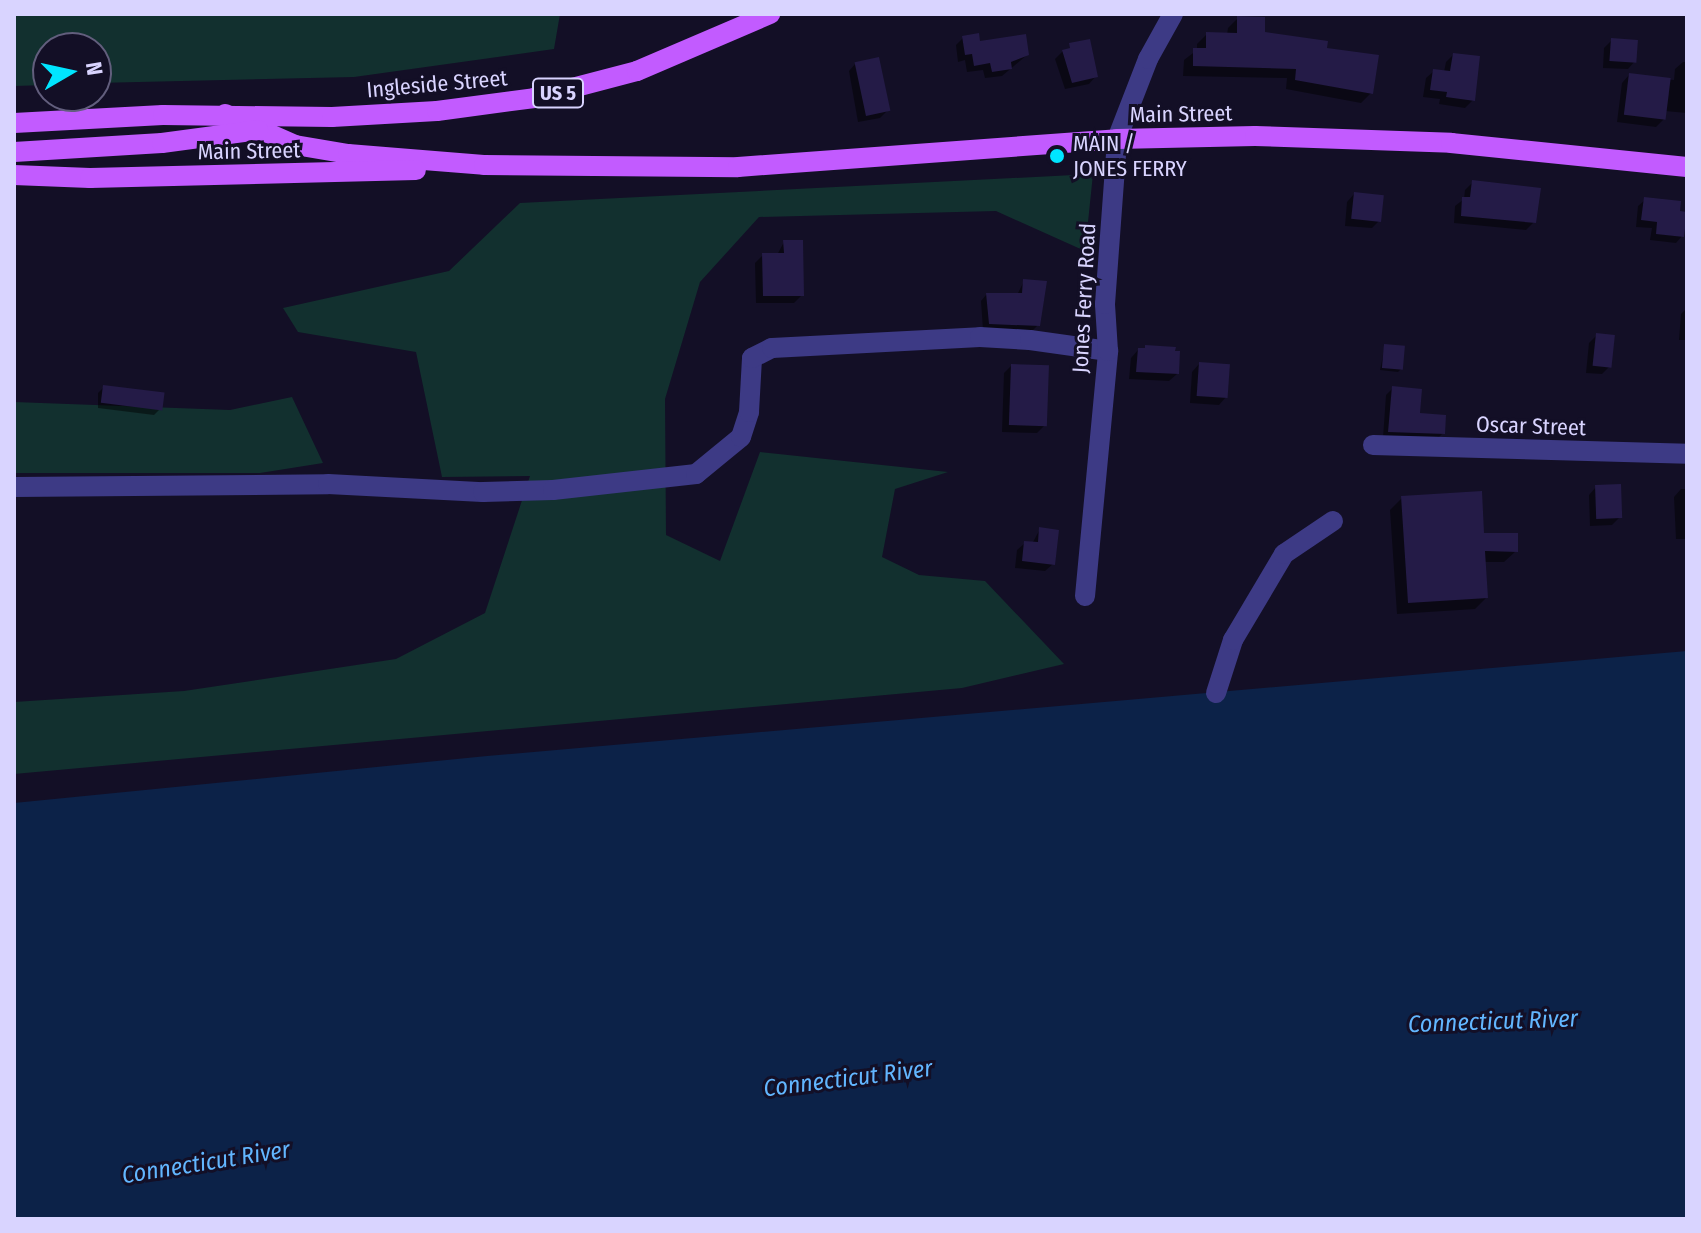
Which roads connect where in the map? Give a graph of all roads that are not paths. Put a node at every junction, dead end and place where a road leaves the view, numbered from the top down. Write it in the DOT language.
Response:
graph roads {
  1 [pos="770,14"];
  2 [pos="1173,14"];
  3 [pos="225,114"];
  4 [pos="332,117"];
  5 [pos="14,123"];
  6 [pos="257,130"];
  7 [pos="1117,139"];
  8 [pos="14,152"];
  9 [pos="484,165"];
  10 [pos="1687,167"];
  11 [pos="14,175"];
  12 [pos="1108,351"];
  13 [pos="1373,445"];
  14 [pos="1687,454"];
  15 [pos="14,487"];
  16 [pos="1333,521"];
  17 [pos="1085,596"];
  18 [pos="1216,693"];
  1 -- 4 [label="main road, Ingleside Street / US 5"];
  2 -- 7 [label="street, Jones Ferry Road"];
  3 -- 4 [label="main road, Ingleside Street / US 5"];
  3 -- 5 [label="main road, Ingleside Street / US 5"];
  3 -- 6 [label="main road, Main Street"];
  4 -- 6 [label="main road, Ingleside Street / US 5"];
  6 -- 8 [label="main road, Ingleside Street / US 5"];
  6 -- 9 [label="main road, Main Street"];
  7 -- 9 [label="main road, Main Street"];
  7 -- 10 [label="main road, Main Street"];
  7 -- 12 [label="street, Jones Ferry Road"];
  9 -- 11 [label="main road, Main Street"];
  12 -- 15 [label="street"];
  12 -- 17 [label="street, Jones Ferry Road"];
  13 -- 14 [label="street, Oscar Street"];
  16 -- 18 [label="street"];
}
